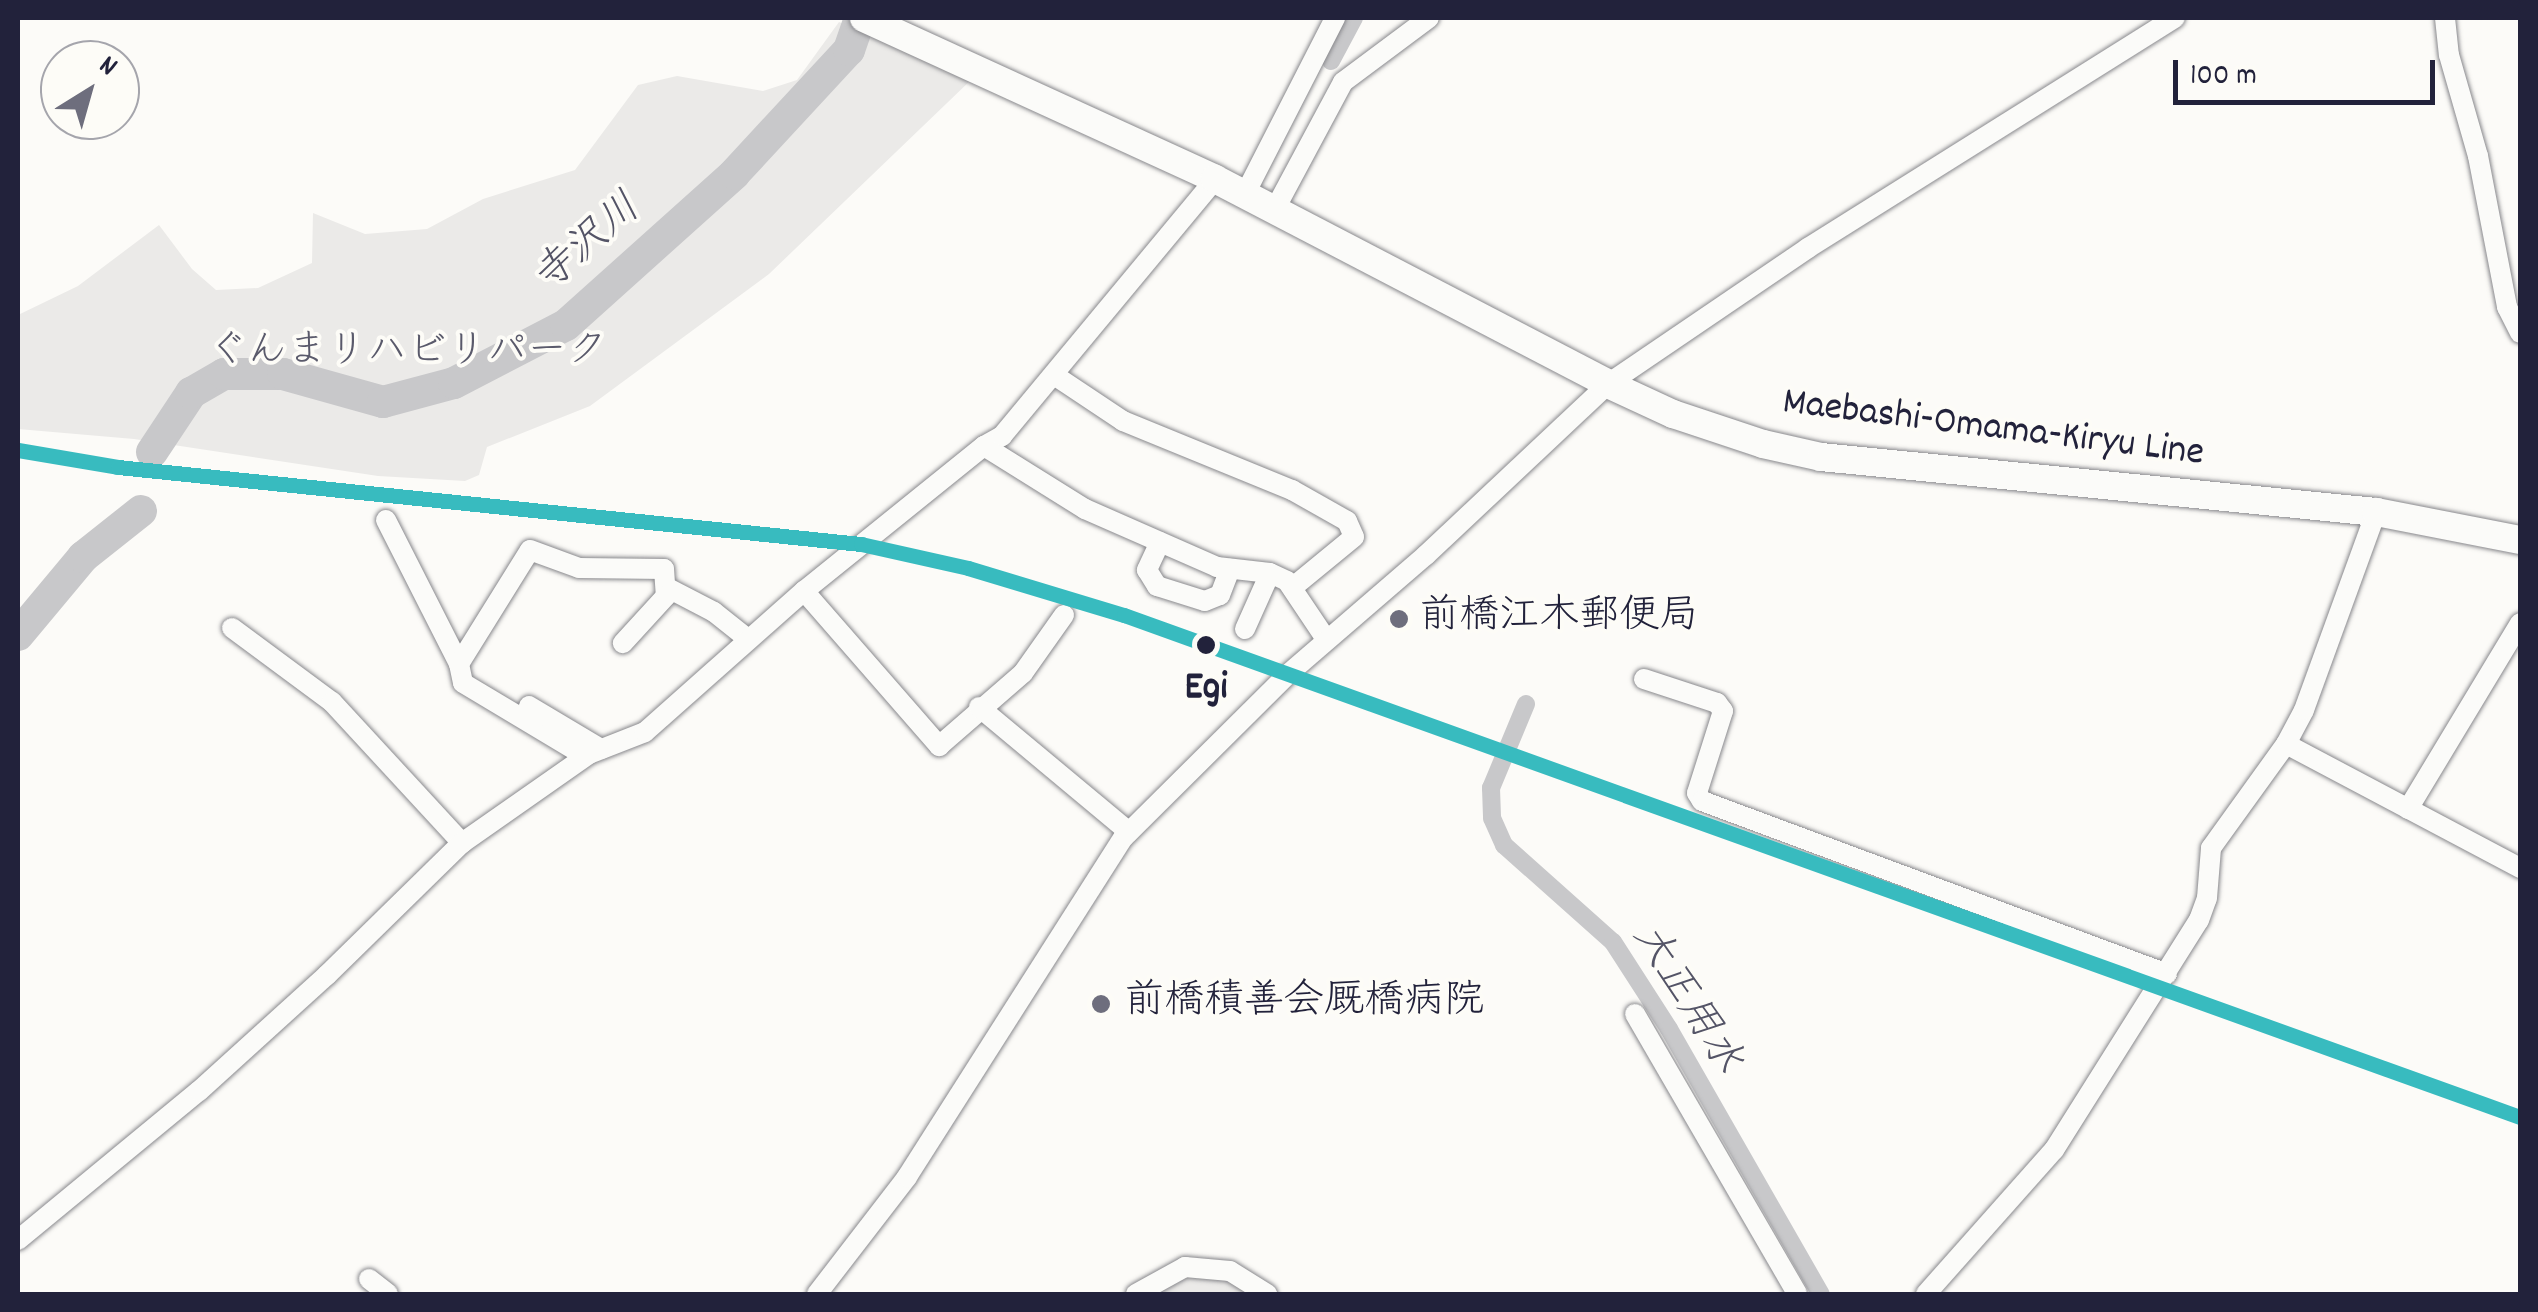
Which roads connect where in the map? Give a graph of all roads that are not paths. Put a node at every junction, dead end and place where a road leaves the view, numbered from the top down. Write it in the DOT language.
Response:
graph roads {
  1 [pos="1335,18"];
  2 [pos="1430,18"];
  3 [pos="2176,18"];
  4 [pos="2452,20"];
  5 [pos="871,21"];
  6 [pos="1215,179"];
  7 [pos="1259,201"];
  8 [pos="2520,333"];
  9 [pos="1054,376"];
  10 [pos="1608,384"];
  11 [pos="984,446"];
  12 [pos="2376,512"];
  13 [pos="386,520"];
  14 [pos="2520,540"];
  15 [pos="1160,542"];
  16 [pos="1230,568"];
  17 [pos="1270,573"];
  18 [pos="666,586"];
  19 [pos="1292,588"];
  20 [pos="804,590"];
  21 [pos="1064,616"];
  22 [pos="2520,624"];
  23 [pos="232,628"];
  24 [pos="1245,629"];
  25 [pos="748,639"];
  26 [pos="1326,639"];
  27 [pos="623,643"];
  28 [pos="459,664"];
  29 [pos="1644,679"];
  30 [pos="978,707"];
  31 [pos="2286,744"];
  32 [pos="593,753"];
  33 [pos="2408,809"];
  34 [pos="1129,832"];
  35 [pos="462,842"];
  36 [pos="2520,868"];
  37 [pos="2167,974"];
  38 [pos="1635,1014"];
  39 [pos="18,1240"];
  40 [pos="369,1279"];
  41 [pos="388,1294"];
  42 [pos="817,1294"];
  43 [pos="1136,1294"];
  44 [pos="1267,1294"];
  45 [pos="1797,1294"];
  46 [pos="1926,1294"];
  1 -- 7 [label="street"];
  2 -- 7 [label="street"];
  3 -- 10 [label="street"];
  4 -- 8 [label="street"];
  5 -- 6 [label="main road, Maebashi-Omama-Kiryu Line"];
  6 -- 7 [label="main road, Maebashi-Omama-Kiryu Line"];
  6 -- 9 [label="street"];
  7 -- 10 [label="main road, Maebashi-Omama-Kiryu Line"];
  9 -- 11 [label="street"];
  9 -- 19 [label="street"];
  10 -- 12 [label="main road, Maebashi-Omama-Kiryu Line"];
  10 -- 26 [label="street"];
  11 -- 15 [label="street"];
  11 -- 20 [label="street"];
  12 -- 14 [label="main road, Maebashi-Omama-Kiryu Line"];
  12 -- 31 [label="street"];
  13 -- 28 [label="street"];
  15 -- 16 [label="street"];
  15 -- 16 [label="street"];
  16 -- 17 [label="street"];
  17 -- 19 [label="street"];
  17 -- 24 [label="street"];
  18 -- 25 [label="street"];
  18 -- 27 [label="street"];
  18 -- 28 [label="street"];
  19 -- 26 [label="street"];
  20 -- 25 [label="street"];
  20 -- 30 [label="street"];
  21 -- 30 [label="street"];
  22 -- 33 [label="street"];
  23 -- 35 [label="street"];
  25 -- 32 [label="street"];
  26 -- 34 [label="street"];
  28 -- 32 [label="street"];
  29 -- 37 [label="street"];
  30 -- 34 [label="street"];
  31 -- 33 [label="street"];
  31 -- 37 [label="street"];
  32 -- 35 [label="street"];
  33 -- 36 [label="street"];
  34 -- 42 [label="street"];
  35 -- 39 [label="street"];
  37 -- 46 [label="street"];
  38 -- 45 [label="street"];
  40 -- 41 [label="street"];
  43 -- 44 [label="street"];
}
